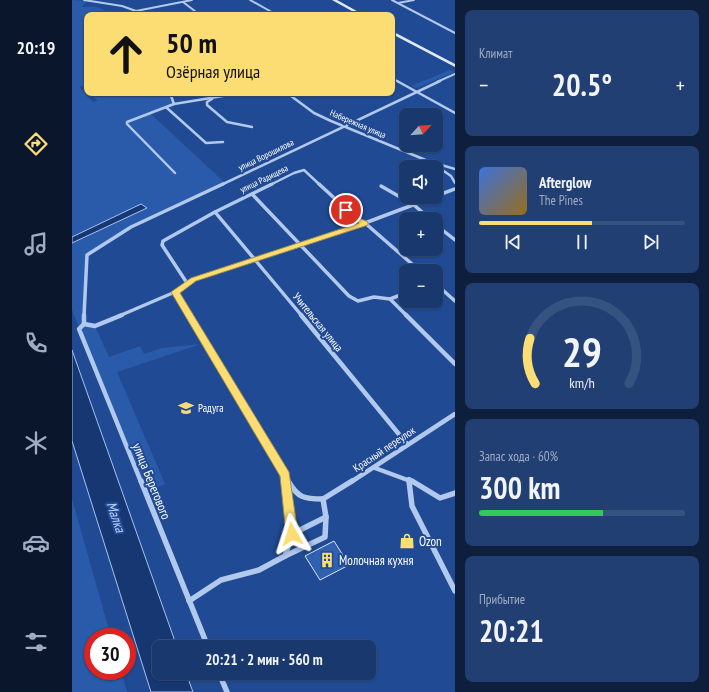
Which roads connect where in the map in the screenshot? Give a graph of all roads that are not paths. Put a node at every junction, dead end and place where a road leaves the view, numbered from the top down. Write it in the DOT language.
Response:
graph roads {
  1 [pos="84,0"];
  2 [pos="192,0"];
  3 [pos="250,0"];
  4 [pos="334,0"];
  5 [pos="392,0"];
  6 [pos="414,0"];
  7 [pos="182,1"];
  8 [pos="398,3"];
  9 [pos="136,11"];
  10 [pos="196,12"];
  11 [pos="272,12"];
  12 [pos="356,12"];
  13 [pos="455,33"];
  14 [pos="395,34"];
  15 [pos="455,66"];
  16 [pos="455,74"];
  17 [pos="395,80"];
  18 [pos="416,91"];
  19 [pos="171,96"];
  20 [pos="225,96"];
  21 [pos="291,96"];
  22 [pos="214,98"];
  23 [pos="174,104"];
  24 [pos="167,108"];
  25 [pos="455,113"];
  26 [pos="343,126"];
  27 [pos="252,127"];
  28 [pos="223,142"];
  29 [pos="426,160"];
  30 [pos="443,165"];
  31 [pos="455,169"];
  32 [pos="443,171"];
  33 [pos="175,173"];
  34 [pos="455,183"];
  35 [pos="381,186"];
  36 [pos="455,189"];
  37 [pos="252,194"];
  38 [pos="443,194"];
  39 [pos="414,205"];
  40 [pos="215,212"];
  41 [pos="422,212"];
  42 [pos="365,223"];
  43 [pos="443,230"];
  44 [pos="455,240"];
  45 [pos="301,244"];
  46 [pos="256,259"];
  47 [pos="412,264"];
  48 [pos="187,282"];
  49 [pos="443,290"];
  50 [pos="175,292"];
  51 [pos="399,295"];
  52 [pos="390,299"];
  53 [pos="455,301"];
  54 [pos="84,324"];
  55 [pos="455,364"];
  56 [pos="455,414"];
  57 [pos="407,444"];
  58 [pos="375,468"];
  59 [pos="285,475"];
  60 [pos="409,479"];
  61 [pos="455,493"];
  62 [pos="323,499"];
  63 [pos="326,517"];
  64 [pos="292,534"];
  65 [pos="285,556"];
  66 [pos="455,591"];
  67 [pos="189,601"];
  68 [pos="205,640"];
  69 [pos="222,680"];
  70 [pos="227,692"];
  1 -- 9 [label="street"];
  2 -- 7 [label="street"];
  3 -- 11 [label="street"];
  4 -- 12 [label="main road"];
  5 -- 8 [label="street"];
  6 -- 8 [label="street"];
  7 -- 9 [label="street"];
  7 -- 10 [label="street"];
  8 -- 13 [label="street"];
  14 -- 15 [label="main road"];
  16 -- 18 [label="street, улица Ворошилова"];
  17 -- 18 [label="street"];
  18 -- 25 [label="street"];
  18 -- 26 [label="street, улица Ворошилова"];
  19 -- 23 [label="street"];
  20 -- 22 [label="street"];
  21 -- 26 [label="street, Набережная улица"];
  22 -- 23 [label="street"];
  22 -- 27 [label="street"];
  23 -- 24 [label="street"];
  24 -- 28 [label="street"];
  24 -- 33 [label="street"];
  26 -- 29 [label="street, Набережная улица"];
  26 -- 54 [label="street, улица Ворошилова"];
  30 -- 31 [label="street, Набережная улица"];
  32 -- 34 [label="street, Набережная улица"];
  35 -- 39 [label="street"];
  36 -- 38 [label="street"];
  37 -- 40 [label="street, улица Радищева"];
  37 -- 42 [label="street, улица Радищева"];
  37 -- 45 [label="street"];
  39 -- 41 [label="street"];
  39 -- 42 [label="street"];
  40 -- 46 [label="street, Учительская улица"];
  40 -- 48 [label="street, улица Радищева"];
  42 -- 45 [label="street"];
  42 -- 47 [label="street, улица Радищева"];
  43 -- 44 [label="street"];
  45 -- 46 [label="street"];
  45 -- 52 [label="street"];
  46 -- 48 [label="street"];
  46 -- 57 [label="street, Учительская улица"];
  48 -- 50 [label="street"];
  49 -- 53 [label="street"];
  50 -- 54 [label="street"];
  50 -- 59 [label="street"];
  51 -- 52 [label="street"];
  52 -- 55 [label="street"];
  54 -- 67 [label="street, улица Берегового"];
  56 -- 57 [label="street, Красный переулок"];
  57 -- 58 [label="street, Красный переулок"];
  58 -- 60 [label="street"];
  58 -- 62 [label="street, Красный переулок"];
  59 -- 62 [label="street"];
  59 -- 64 [label="street"];
  60 -- 61 [label="street"];
  60 -- 66 [label="street"];
  62 -- 63 [label="street"];
  63 -- 64 [label="street"];
  63 -- 65 [label="street"];
  64 -- 65 [label="street"];
  65 -- 67 [label="street"];
  67 -- 68 [label="street, улица Берегового"];
  69 -- 70 [label="street"];
}
